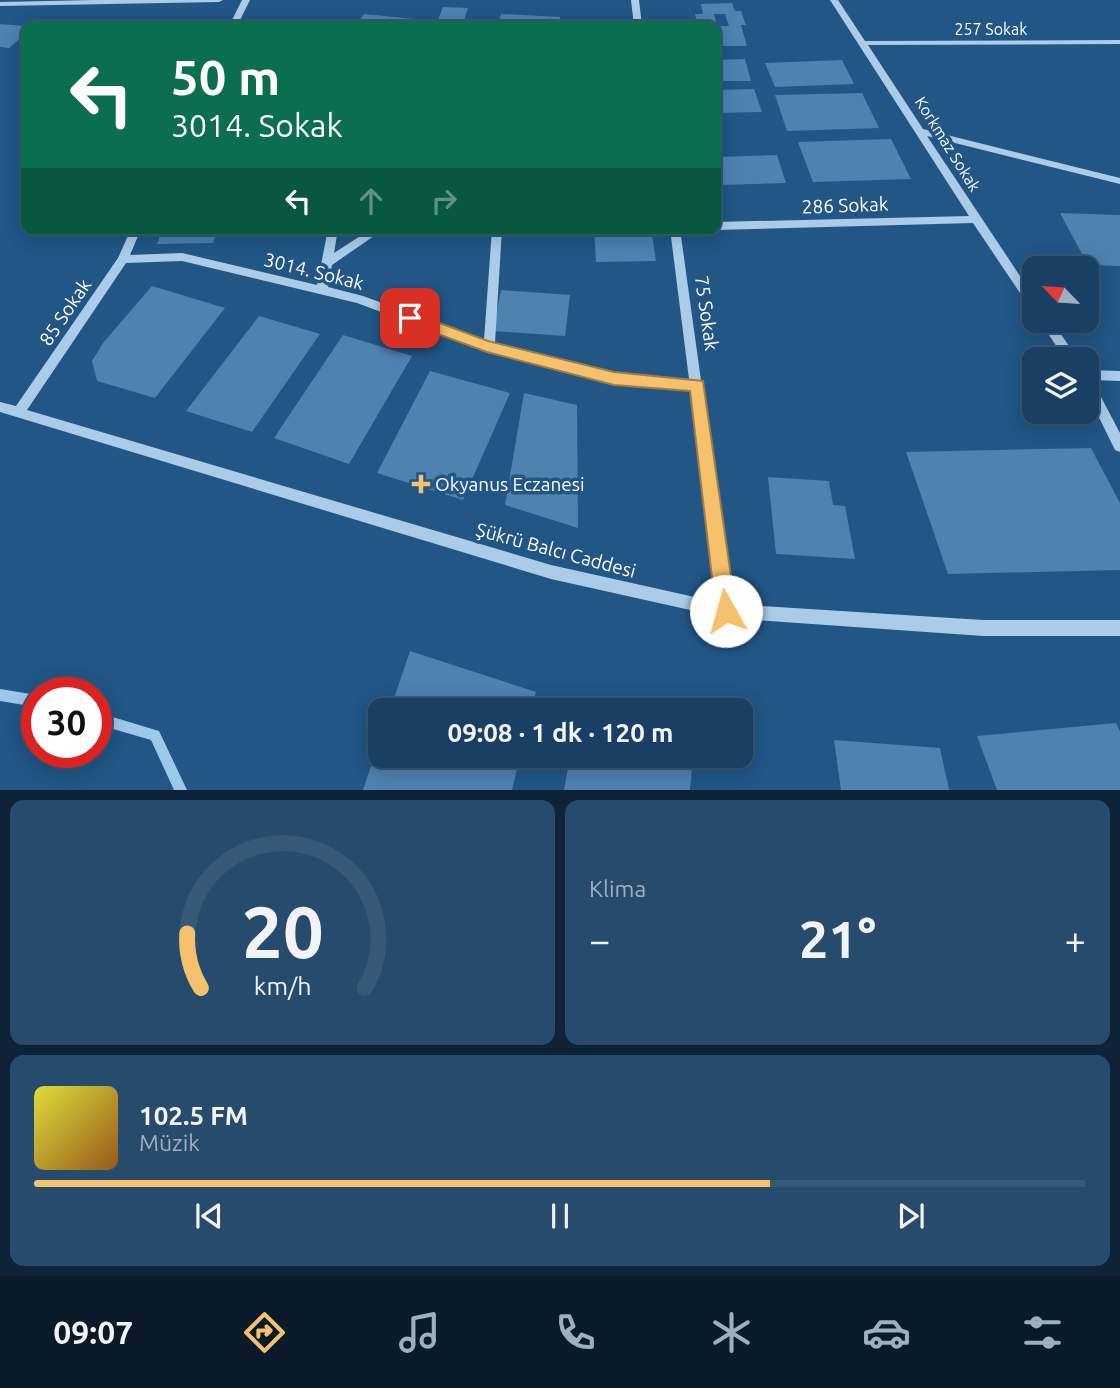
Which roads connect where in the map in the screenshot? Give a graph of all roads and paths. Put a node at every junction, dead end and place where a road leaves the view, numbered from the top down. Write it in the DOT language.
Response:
graph roads {
  1 [pos="219,0"];
  2 [pos="246,0"];
  3 [pos="635,0"];
  4 [pos="834,0"];
  5 [pos="0,4"];
  6 [pos="236,21"];
  7 [pos="637,21"];
  8 [pos="1120,42"];
  9 [pos="862,43"];
  10 [pos="922,132"];
  11 [pos="1120,181"];
  12 [pos="974,219"];
  13 [pos="721,226"];
  14 [pos="133,235"];
  15 [pos="332,235"];
  16 [pos="370,235"];
  17 [pos="497,235"];
  18 [pos="676,235"];
  19 [pos="123,259"];
  20 [pos="327,263"];
  21 [pos="1022,288"];
  22 [pos="322,290"];
  23 [pos="489,347"];
  24 [pos="1099,375"];
  25 [pos="1120,376"];
  26 [pos="697,385"];
  27 [pos="1099,406"];
  28 [pos="0,407"];
  29 [pos="19,412"];
  30 [pos="1120,446"];
  31 [pos="726,611"];
  32 [pos="1120,628"];
  1 -- 5 [label="street"];
  2 -- 6 [label="street"];
  3 -- 7 [label="street"];
  4 -- 9 [label="street, Korkmaz Sokak"];
  8 -- 9 [label="street, 257 Sokak"];
  9 -- 10 [label="street, Korkmaz Sokak"];
  10 -- 11 [label="street"];
  10 -- 12 [label="street, Korkmaz Sokak"];
  12 -- 13 [label="street, 286 Sokak"];
  12 -- 21 [label="street, Korkmaz Sokak"];
  14 -- 19 [label="street, 85 Sokak"];
  15 -- 20 [label="street"];
  16 -- 20 [label="street"];
  17 -- 23 [label="street"];
  18 -- 26 [label="street, 75 Sokak"];
  19 -- 22 [label="street, 3014. Sokak"];
  19 -- 29 [label="street, 85 Sokak"];
  20 -- 22 [label="street"];
  22 -- 23 [label="street, 3014. Sokak"];
  23 -- 26 [label="street, 3014. Sokak"];
  24 -- 25 [label="street"];
  26 -- 31 [label="street, 75 Sokak"];
  27 -- 30 [label="street"];
  28 -- 29 [label="street, Şükrü Balcı Caddesi"];
  29 -- 31 [label="street, Şükrü Balcı Caddesi"];
  31 -- 32 [label="street, Şükrü Balcı Caddesi"];
}
